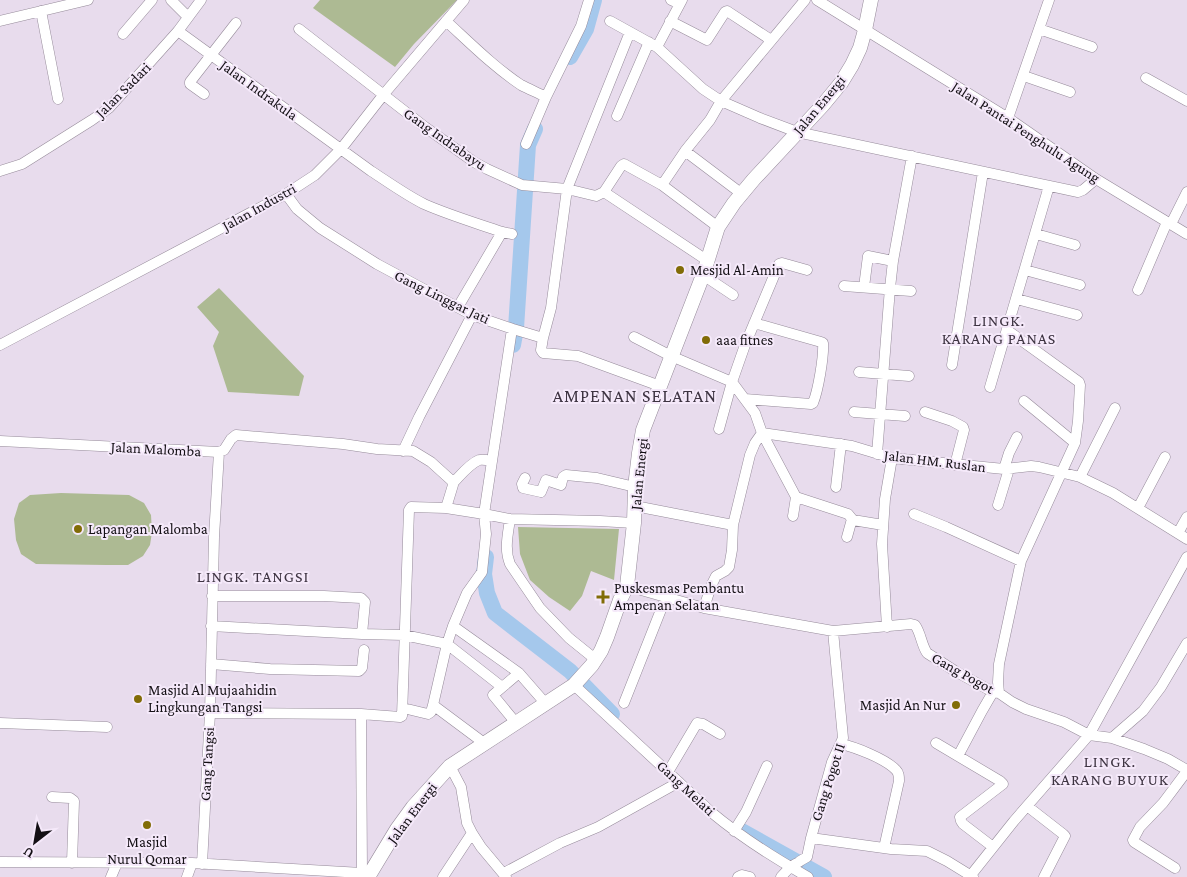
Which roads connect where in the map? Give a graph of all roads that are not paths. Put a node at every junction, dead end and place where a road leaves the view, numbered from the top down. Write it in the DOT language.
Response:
graph roads {
  1 [pos="88,0"];
  2 [pos="152,0"];
  3 [pos="171,0"];
  4 [pos="201,0"];
  5 [pos="464,0"];
  6 [pos="589,0"];
  7 [pos="805,0"];
  8 [pos="817,0"];
  9 [pos="871,0"];
  10 [pos="1049,0"];
  11 [pos="678,1"];
  12 [pos="41,11"];
  13 [pos="188,17"];
  14 [pos="0,21"];
  15 [pos="446,21"];
  16 [pos="610,21"];
  17 [pos="670,21"];
  18 [pos="236,23"];
  19 [pos="298,29"];
  20 [pos="1039,29"];
  21 [pos="865,30"];
  22 [pos="178,31"];
  23 [pos="630,32"];
  24 [pos="123,34"];
  25 [pos="771,40"];
  26 [pos="653,45"];
  27 [pos="1092,47"];
  28 [pos="211,55"];
  29 [pos="1024,76"];
  30 [pos="1146,78"];
  31 [pos="1070,92"];
  32 [pos="204,94"];
  33 [pos="384,94"];
  34 [pos="1185,96"];
  35 [pos="546,97"];
  36 [pos="58,99"];
  37 [pos="721,101"];
  38 [pos="618,116"];
  39 [pos="1008,118"];
  40 [pos="797,132"];
  41 [pos="526,144"];
  42 [pos="340,149"];
  43 [pos="685,151"];
  44 [pos="912,156"];
  45 [pos="0,171"];
  46 [pos="983,172"];
  47 [pos="1096,179"];
  48 [pos="662,185"];
  49 [pos="1049,186"];
  50 [pos="567,190"];
  51 [pos="1187,192"];
  52 [pos="286,194"];
  53 [pos="600,194"];
  54 [pos="742,194"];
  55 [pos="1169,223"];
  56 [pos="718,226"];
  57 [pos="1036,234"];
  58 [pos="1187,234"];
  59 [pos="1075,245"];
  60 [pos="708,261"];
  61 [pos="893,261"];
  62 [pos="807,270"];
  63 [pos="1025,270"];
  64 [pos="703,276"];
  65 [pos="1080,285"];
  66 [pos="844,286"];
  67 [pos="864,287"];
  68 [pos="890,288"];
  69 [pos="911,290"];
  70 [pos="1138,290"];
  71 [pos="733,294"];
  72 [pos="1017,299"];
  73 [pos="458,307"];
  74 [pos="1077,314"];
  75 [pos="472,315"];
  76 [pos="754,323"];
  77 [pos="514,330"];
  78 [pos="1007,330"];
  79 [pos="634,337"];
  80 [pos="544,338"];
  81 [pos="0,345"];
  82 [pos="671,356"];
  83 [pos="952,365"];
  84 [pos="859,372"];
  85 [pos="883,374"];
  86 [pos="909,376"];
  87 [pos="732,382"];
  88 [pos="660,386"];
  89 [pos="990,387"];
  90 [pos="745,399"];
  91 [pos="1024,401"];
  92 [pos="1115,408"];
  93 [pos="854,412"];
  94 [pos="925,412"];
  95 [pos="880,414"];
  96 [pos="905,416"];
  97 [pos="719,429"];
  98 [pos="762,433"];
  99 [pos="1017,437"];
  100 [pos="0,441"];
  101 [pos="1075,443"];
  102 [pos="841,444"];
  103 [pos="404,451"];
  104 [pos="220,452"];
  105 [pos="877,454"];
  106 [pos="892,458"];
  107 [pos="1165,458"];
  108 [pos="492,461"];
  109 [pos="955,465"];
  110 [pos="1006,469"];
  111 [pos="1062,473"];
  112 [pos="1080,477"];
  113 [pos="525,478"];
  114 [pos="453,483"];
  115 [pos="635,487"];
  116 [pos="836,487"];
  117 [pos="796,496"];
  118 [pos="998,505"];
  119 [pos="635,506"];
  120 [pos="446,508"];
  121 [pos="1138,508"];
  122 [pos="487,514"];
  123 [pos="914,514"];
  124 [pos="793,516"];
  125 [pos="1187,517"];
  126 [pos="510,519"];
  127 [pos="852,519"];
  128 [pos="634,523"];
  129 [pos="883,525"];
  130 [pos="733,526"];
  131 [pos="1183,536"];
  132 [pos="847,537"];
  133 [pos="1187,557"];
  134 [pos="1021,562"];
  135 [pos="627,586"];
  136 [pos="212,596"];
  137 [pos="666,597"];
  138 [pos="704,608"];
  139 [pos="211,626"];
  140 [pos="452,626"];
  141 [pos="887,626"];
  142 [pos="833,631"];
  143 [pos="362,634"];
  144 [pos="404,635"];
  145 [pos="1187,643"];
  146 [pos="447,644"];
  147 [pos="364,650"];
  148 [pos="595,660"];
  149 [pos="211,664"];
  150 [pos="519,673"];
  151 [pos="578,680"];
  152 [pos="502,687"];
  153 [pos="996,693"];
  154 [pos="624,703"];
  155 [pos="546,704"];
  156 [pos="433,705"];
  157 [pos="403,708"];
  158 [pos="210,713"];
  159 [pos="361,714"];
  160 [pos="0,722"];
  161 [pos="516,723"];
  162 [pos="107,727"];
  163 [pos="720,734"];
  164 [pos="1090,735"];
  165 [pos="1112,738"];
  166 [pos="936,743"];
  167 [pos="484,744"];
  168 [pos="841,744"];
  169 [pos="958,756"];
  170 [pos="450,766"];
  171 [pos="766,766"];
  172 [pos="1187,770"];
  173 [pos="669,771"];
  174 [pos="679,782"];
  175 [pos="52,797"];
  176 [pos="1027,806"];
  177 [pos="737,827"];
  178 [pos="472,833"];
  179 [pos="811,838"];
  180 [pos="993,847"];
  181 [pos="884,848"];
  182 [pos="0,862"];
  183 [pos="72,863"];
  184 [pos="117,863"];
  185 [pos="197,863"];
  186 [pos="794,865"];
  187 [pos="1175,868"];
  188 [pos="366,875"];
  189 [pos="505,875"];
  190 [pos="972,876"];
  191 [pos="111,877"];
  192 [pos="187,877"];
  193 [pos="443,877"];
  194 [pos="738,877"];
  195 [pos="750,877"];
  196 [pos="781,877"];
  197 [pos="808,877"];
  198 [pos="1044,877"];
  1 -- 12 [label="street"];
  2 -- 24 [label="street"];
  3 -- 13 [label="street"];
  4 -- 13 [label="street, Jalan Sadari"];
  5 -- 15 [label="street, Jalan Industri"];
  6 -- 35 [label="street"];
  7 -- 25 [label="street"];
  8 -- 21 [label="street, Jalan Pantai Penghulu Agung"];
  9 -- 21 [label="highway, Jalan Energi"];
  10 -- 20 [label="street"];
  11 -- 17 [label="street"];
  12 -- 14 [label="street"];
  12 -- 36 [label="street"];
  13 -- 22 [label="street, Jalan Sadari"];
  15 -- 33 [label="street, Jalan Industri"];
  15 -- 35 [label="street"];
  16 -- 23 [label="street"];
  17 -- 25 [label="street"];
  17 -- 26 [label="street"];
  18 -- 28 [label="street"];
  19 -- 33 [label="street, Gang Indrabayu"];
  20 -- 27 [label="street"];
  20 -- 29 [label="street"];
  21 -- 39 [label="street, Jalan Pantai Penghulu Agung"];
  21 -- 40 [label="highway, Jalan Energi"];
  22 -- 28 [label="street, Jalan Indrakula"];
  22 -- 45 [label="street, Jalan Sadari"];
  23 -- 26 [label="street"];
  23 -- 50 [label="street"];
  25 -- 37 [label="street"];
  26 -- 37 [label="street"];
  26 -- 38 [label="street"];
  28 -- 32 [label="street"];
  28 -- 42 [label="street, Jalan Indrakula"];
  29 -- 31 [label="street"];
  29 -- 39 [label="street"];
  30 -- 34 [label="street"];
  33 -- 42 [label="street, Jalan Industri"];
  33 -- 50 [label="street, Gang Indrabayu"];
  35 -- 41 [label="street"];
  37 -- 40 [label="street"];
  37 -- 43 [label="street"];
  39 -- 47 [label="street, Jalan Pantai Penghulu Agung"];
  40 -- 44 [label="street"];
  40 -- 54 [label="highway, Jalan Energi"];
  42 -- 52 [label="street, Jalan Industri"];
  42 -- 73 [label="street, Jalan Indrakula"];
  43 -- 48 [label="street"];
  43 -- 54 [label="street"];
  44 -- 46 [label="street"];
  44 -- 61 [label="street"];
  46 -- 49 [label="street"];
  46 -- 83 [label="street"];
  47 -- 49 [label="street"];
  47 -- 55 [label="street, Jalan Pantai Penghulu Agung"];
  48 -- 53 [label="street"];
  48 -- 56 [label="street"];
  49 -- 57 [label="street"];
  50 -- 53 [label="street, Gang Indrabayu"];
  50 -- 80 [label="street"];
  51 -- 55 [label="street"];
  52 -- 73 [label="street, Gang Linggar Jati"];
  52 -- 81 [label="street, Jalan Industri"];
  53 -- 60 [label="street"];
  54 -- 56 [label="highway, Jalan Energi"];
  55 -- 58 [label="street, Jalan Pantai Penghulu Agung"];
  55 -- 70 [label="street"];
  56 -- 60 [label="highway, Jalan Energi"];
  57 -- 59 [label="street"];
  57 -- 63 [label="street"];
  60 -- 64 [label="highway, Jalan Energi"];
  61 -- 67 [label="street"];
  61 -- 68 [label="street"];
  62 -- 76 [label="street"];
  63 -- 65 [label="street"];
  63 -- 72 [label="street"];
  64 -- 71 [label="street"];
  64 -- 82 [label="highway, Jalan Energi"];
  66 -- 67 [label="street"];
  67 -- 68 [label="street"];
  68 -- 69 [label="street"];
  68 -- 85 [label="street"];
  72 -- 74 [label="street"];
  72 -- 78 [label="street"];
  73 -- 75 [label="street, Gang Linggar Jati"];
  75 -- 77 [label="street, Gang Linggar Jati"];
  75 -- 103 [label="street"];
  76 -- 87 [label="street"];
  76 -- 90 [label="street"];
  77 -- 80 [label="street, Gang Linggar Jati"];
  77 -- 108 [label="street"];
  78 -- 89 [label="street"];
  78 -- 101 [label="street"];
  79 -- 82 [label="street"];
  80 -- 88 [label="street"];
  82 -- 87 [label="street"];
  82 -- 88 [label="highway, Jalan Energi"];
  84 -- 85 [label="street"];
  85 -- 86 [label="street"];
  85 -- 95 [label="street"];
  87 -- 90 [label="street"];
  87 -- 97 [label="street"];
  88 -- 115 [label="highway, Jalan Energi"];
  90 -- 98 [label="street"];
  91 -- 101 [label="street"];
  92 -- 112 [label="street"];
  93 -- 95 [label="street"];
  94 -- 109 [label="street"];
  95 -- 96 [label="street"];
  95 -- 105 [label="street"];
  98 -- 102 [label="street, Jalan HM. Ruslan"];
  98 -- 117 [label="street"];
  98 -- 130 [label="street"];
  99 -- 110 [label="street"];
  100 -- 104 [label="street, Jalan Malomba"];
  101 -- 111 [label="street"];
  102 -- 105 [label="street, Jalan HM. Ruslan"];
  102 -- 116 [label="street"];
  103 -- 104 [label="street"];
  103 -- 114 [label="street"];
  104 -- 136 [label="street, Jalan Malomba"];
  105 -- 106 [label="street, Jalan HM. Ruslan"];
  106 -- 109 [label="street, Jalan HM. Ruslan"];
  106 -- 129 [label="street"];
  107 -- 121 [label="street"];
  108 -- 114 [label="street"];
  108 -- 122 [label="street"];
  109 -- 110 [label="street, Jalan HM. Ruslan"];
  110 -- 111 [label="street, Jalan HM. Ruslan"];
  110 -- 118 [label="street"];
  111 -- 112 [label="street, Jalan HM. Ruslan"];
  111 -- 134 [label="street"];
  112 -- 121 [label="street, Jalan HM. Ruslan"];
  113 -- 115 [label="street"];
  114 -- 120 [label="street"];
  115 -- 119 [label="highway, Jalan Energi"];
  117 -- 124 [label="street"];
  117 -- 127 [label="street"];
  119 -- 128 [label="highway, Jalan Energi"];
  119 -- 130 [label="street"];
  120 -- 122 [label="street"];
  120 -- 144 [label="street"];
  121 -- 131 [label="street, Jalan HM. Ruslan"];
  122 -- 126 [label="street"];
  122 -- 140 [label="street"];
  123 -- 134 [label="street"];
  125 -- 131 [label="street"];
  126 -- 128 [label="street"];
  126 -- 148 [label="street"];
  127 -- 129 [label="street"];
  127 -- 132 [label="street"];
  128 -- 135 [label="highway, Jalan Energi"];
  129 -- 141 [label="street"];
  130 -- 138 [label="street"];
  133 -- 164 [label="street"];
  134 -- 153 [label="street"];
  135 -- 137 [label="street, Gang Pogot"];
  135 -- 148 [label="highway, Jalan Energi"];
  136 -- 139 [label="street, Jalan Malomba"];
  136 -- 143 [label="street"];
  137 -- 138 [label="street, Gang Pogot"];
  137 -- 154 [label="street"];
  138 -- 142 [label="street, Gang Pogot"];
  139 -- 143 [label="street"];
  139 -- 149 [label="street, Jalan Malomba"];
  140 -- 146 [label="street"];
  140 -- 150 [label="street"];
  141 -- 142 [label="street, Gang Pogot"];
  141 -- 153 [label="street, Gang Pogot"];
  142 -- 168 [label="street, Gang Pogot II"];
  143 -- 144 [label="street"];
  144 -- 146 [label="street"];
  144 -- 157 [label="street"];
  145 -- 165 [label="street"];
  146 -- 152 [label="street"];
  146 -- 156 [label="street"];
  147 -- 149 [label="street"];
  148 -- 151 [label="highway, Jalan Energi"];
  149 -- 158 [label="street, Gang Tangsi"];
  150 -- 152 [label="street"];
  150 -- 155 [label="street"];
  151 -- 155 [label="highway, Jalan Energi"];
  151 -- 173 [label="street, Gang Melati"];
  152 -- 161 [label="street"];
  153 -- 164 [label="street, Gang Pogot"];
  153 -- 169 [label="street"];
  155 -- 161 [label="highway, Jalan Energi"];
  156 -- 157 [label="street"];
  156 -- 167 [label="street"];
  157 -- 159 [label="street"];
  158 -- 159 [label="street"];
  158 -- 185 [label="street, Gang Tangsi"];
  159 -- 188 [label="street"];
  160 -- 162 [label="street"];
  161 -- 167 [label="highway, Jalan Energi"];
  163 -- 173 [label="street"];
  164 -- 165 [label="street, Gang Pogot"];
  164 -- 176 [label="street"];
  165 -- 172 [label="street, Gang Pogot"];
  166 -- 169 [label="street"];
  167 -- 170 [label="highway, Jalan Energi"];
  168 -- 179 [label="street, Gang Pogot II"];
  168 -- 181 [label="street"];
  169 -- 180 [label="street"];
  170 -- 178 [label="street"];
  170 -- 188 [label="highway, Jalan Energi"];
  171 -- 177 [label="street"];
  172 -- 187 [label="street"];
  173 -- 174 [label="street, Gang Melati"];
  174 -- 177 [label="street, Gang Melati"];
  174 -- 189 [label="street"];
  175 -- 183 [label="street"];
  176 -- 180 [label="street"];
  176 -- 198 [label="street"];
  177 -- 186 [label="street, Gang Melati"];
  178 -- 189 [label="street"];
  178 -- 193 [label="street"];
  179 -- 181 [label="street"];
  179 -- 186 [label="street, Gang Pogot II"];
  180 -- 190 [label="street"];
  181 -- 190 [label="street"];
  182 -- 183 [label="street"];
  183 -- 184 [label="street"];
  184 -- 185 [label="street"];
  184 -- 191 [label="street"];
  185 -- 188 [label="street"];
  185 -- 192 [label="street, Gang Tangsi"];
  186 -- 196 [label="street, Gang Pogot II"];
  186 -- 197 [label="street, Gang Melati"];
  194 -- 195 [label="street"];
}
